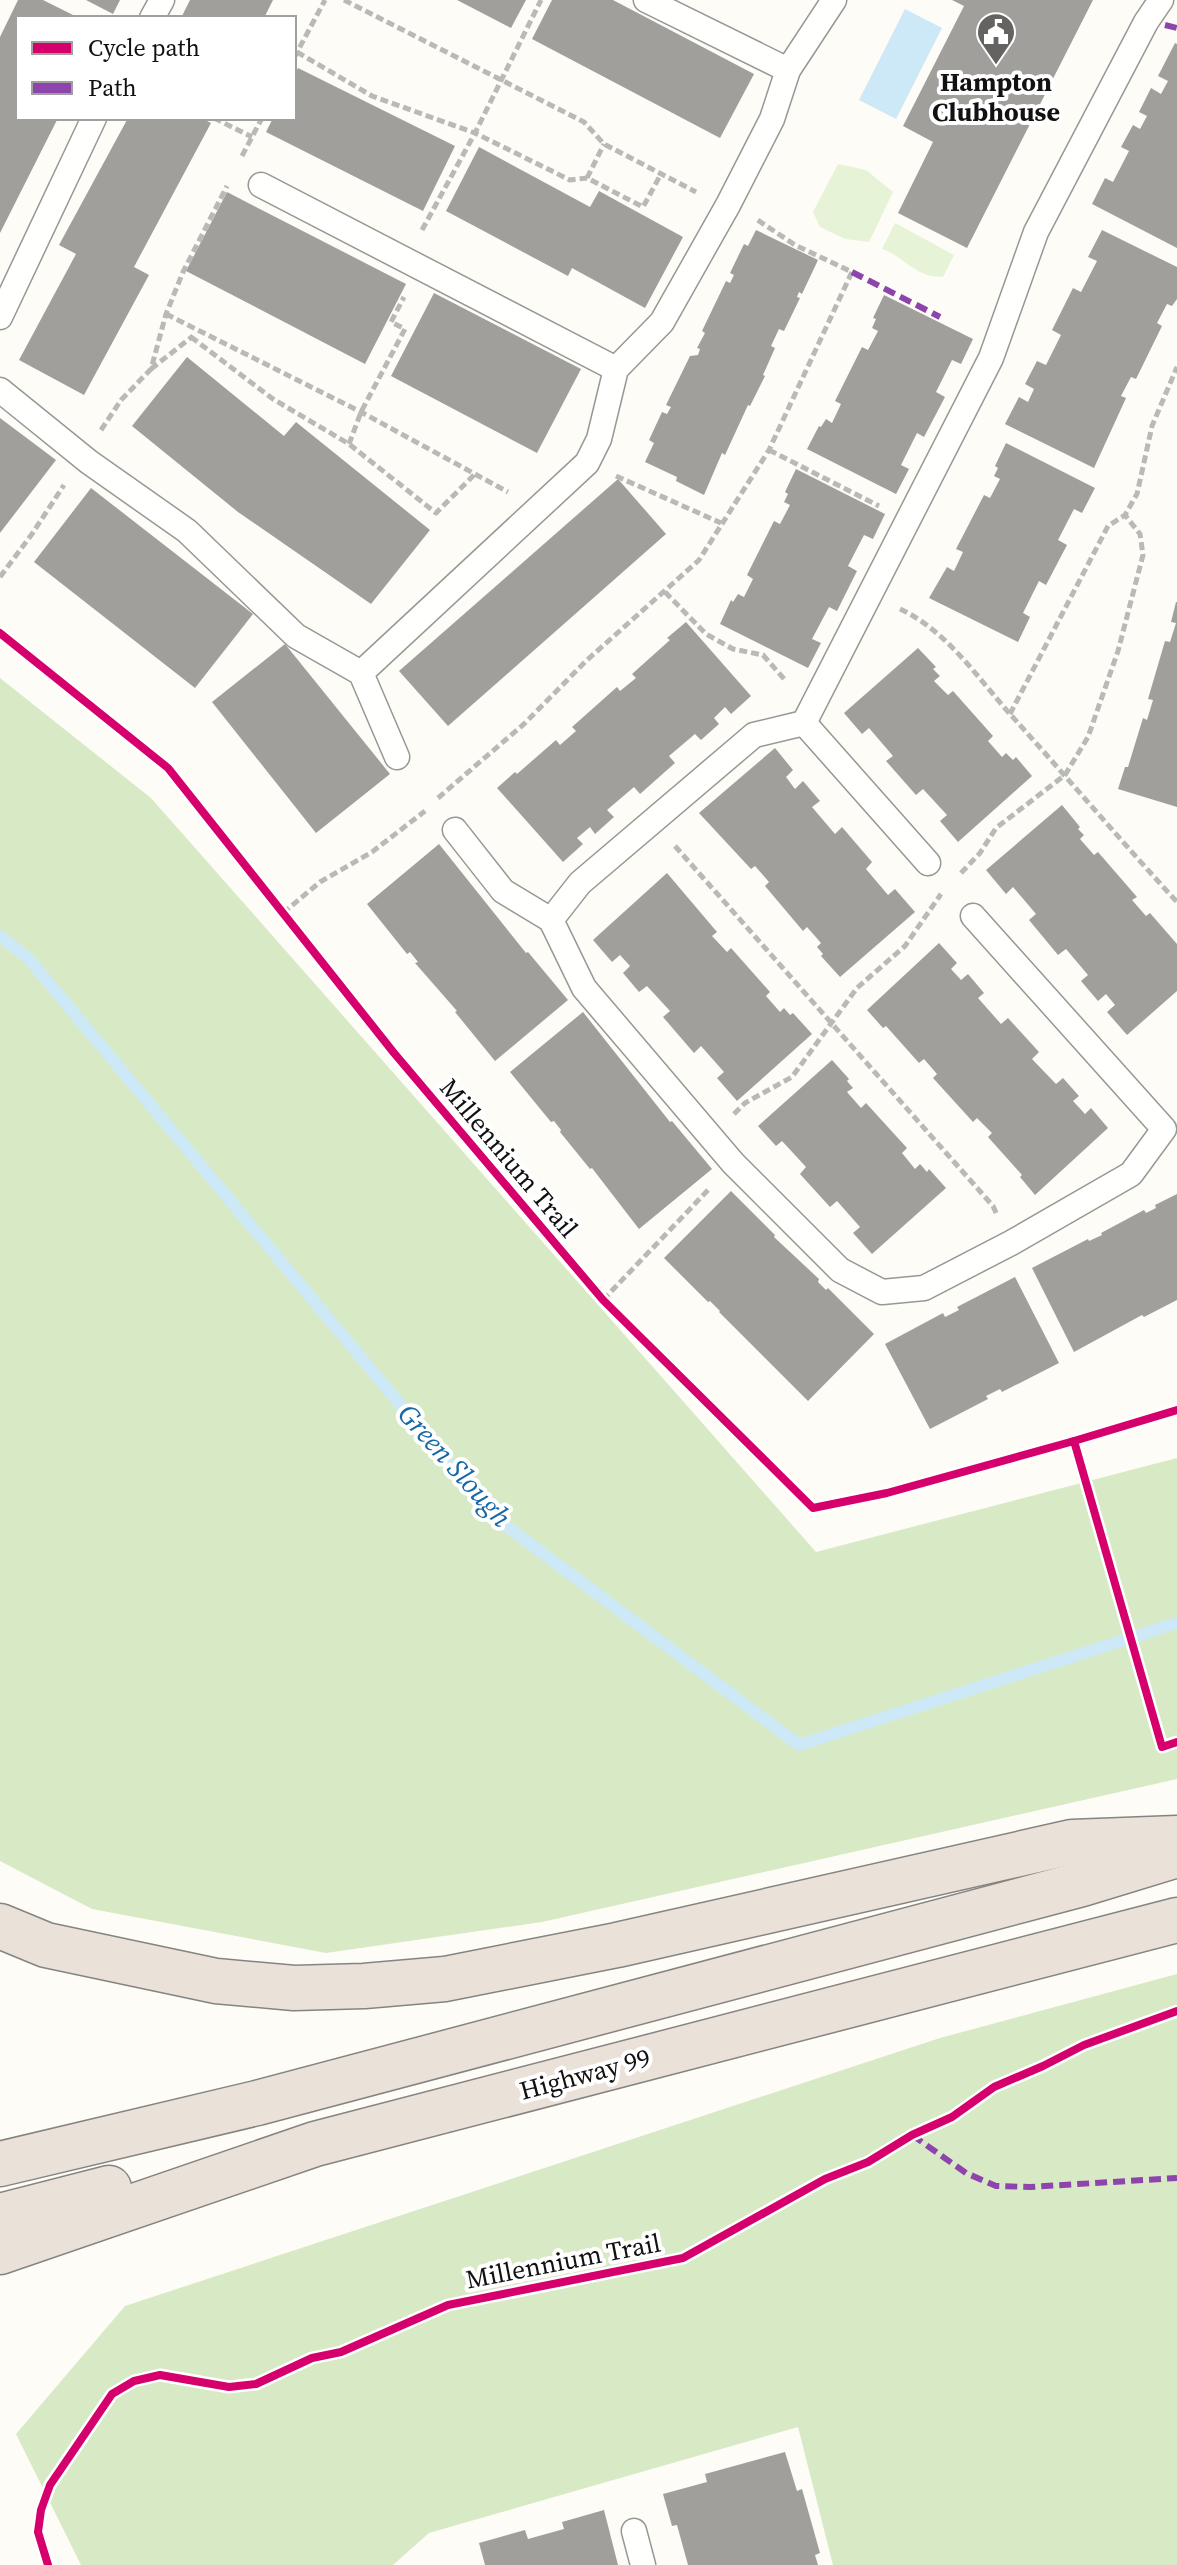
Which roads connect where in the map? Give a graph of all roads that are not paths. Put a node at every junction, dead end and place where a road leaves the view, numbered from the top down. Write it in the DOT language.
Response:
graph roads {
  1 [pos="646,0"];
  2 [pos="834,0"];
  3 [pos="1161,0"];
  4 [pos="788,70"];
  5 [pos="93,120"];
  6 [pos="261,185"];
  7 [pos="0,317"];
  8 [pos="616,369"];
  9 [pos="0,390"];
  10 [pos="361,673"];
  11 [pos="808,716"];
  12 [pos="397,757"];
  13 [pos="455,830"];
  14 [pos="928,863"];
  15 [pos="973,916"];
  16 [pos="551,920"];
  17 [pos="1171,1119"];
  18 [pos="1177,1838"];
  19 [pos="1177,1855"];
  20 [pos="1177,1920"];
  21 [pos="0,1926"];
  22 [pos="0,2164"];
  23 [pos="1,2243"];
  24 [pos="634,2531"];
  25 [pos="643,2565"];
  1 -- 4 [label="lane"];
  2 -- 4 [label="lane"];
  3 -- 11 [label="lane"];
  4 -- 8 [label="lane"];
  5 -- 7 [label="lane"];
  6 -- 8 [label="lane"];
  8 -- 10 [label="lane"];
  9 -- 10 [label="lane"];
  10 -- 12 [label="lane"];
  11 -- 14 [label="lane"];
  11 -- 16 [label="lane"];
  13 -- 16 [label="lane"];
  15 -- 17 [label="lane"];
  16 -- 17 [label="lane"];
  18 -- 21 [label="highway"];
  19 -- 22 [label="highway"];
  20 -- 23 [label="highway, Highway 99"];
  24 -- 25 [label="lane"];
}
